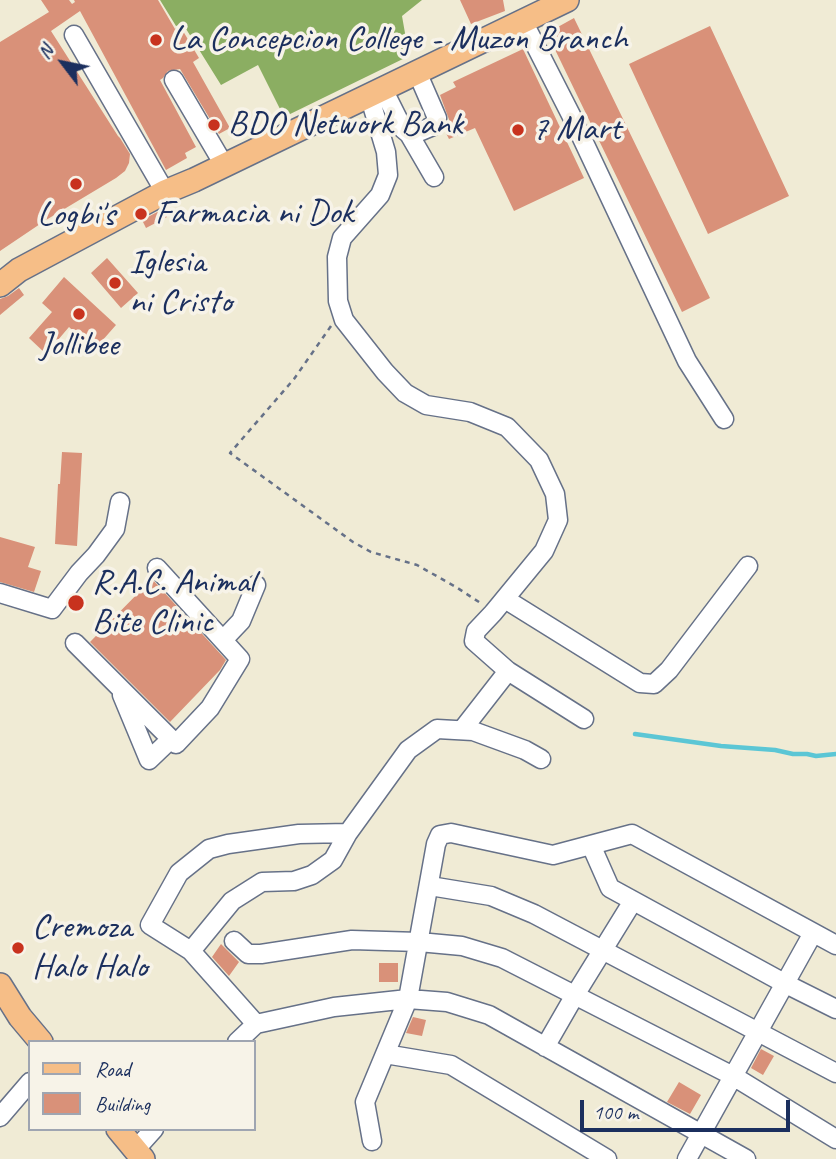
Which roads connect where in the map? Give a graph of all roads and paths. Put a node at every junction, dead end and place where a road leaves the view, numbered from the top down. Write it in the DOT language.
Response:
graph roads {
  1 [pos="567,0"];
  2 [pos="523,21"];
  3 [pos="74,35"];
  4 [pos="417,72"];
  5 [pos="174,80"];
  6 [pos="376,92"];
  7 [pos="409,134"];
  8 [pos="224,165"];
  9 [pos="434,177"];
  10 [pos="165,192"];
  11 [pos="0,285"];
  12 [pos="341,312"];
  13 [pos="724,419"];
  14 [pos="120,502"];
  15 [pos="748,566"];
  16 [pos="157,568"];
  17 [pos="256,586"];
  18 [pos="0,593"];
  19 [pos="499,606"];
  20 [pos="223,640"];
  21 [pos="75,643"];
  22 [pos="508,671"];
  23 [pos="118,685"];
  24 [pos="584,719"];
  25 [pos="463,730"];
  26 [pos="171,739"];
  27 [pos="541,759"];
  28 [pos="348,833"];
  29 [pos="591,845"];
  30 [pos="430,886"];
  31 [pos="633,901"];
  32 [pos="813,933"];
  33 [pos="234,941"];
  34 [pos="419,942"];
  35 [pos="836,945"];
  36 [pos="603,949"];
  37 [pos="191,951"];
  38 [pos="785,983"];
  39 [pos="0,985"];
  40 [pos="575,995"];
  41 [pos="408,999"];
  42 [pos="836,1009"];
  43 [pos="256,1024"];
  44 [pos="758,1032"];
  45 [pos="39,1040"];
  46 [pos="239,1040"];
  47 [pos="545,1047"];
  48 [pos="385,1054"];
  49 [pos="836,1073"];
  50 [pos="733,1076"];
  51 [pos="28,1085"];
  52 [pos="0,1117"];
  53 [pos="120,1131"];
  54 [pos="153,1131"];
  55 [pos="701,1133"];
  56 [pos="836,1139"];
  57 [pos="372,1141"];
  58 [pos="139,1154"];
  59 [pos="607,1159"];
  60 [pos="687,1159"];
  61 [pos="746,1159"];
  1 -- 2 [label="main road"];
  2 -- 4 [label="main road"];
  2 -- 13 [label="street"];
  3 -- 10 [label="street"];
  4 -- 6 [label="main road"];
  4 -- 7 [label="street"];
  5 -- 8 [label="street"];
  6 -- 7 [label="street"];
  6 -- 8 [label="main road"];
  6 -- 12 [label="street"];
  7 -- 9 [label="street"];
  8 -- 10 [label="main road"];
  10 -- 11 [label="main road"];
  12 -- 19 [label="street"];
  12 -- 19 [label="path"];
  14 -- 18 [label="street"];
  15 -- 19 [label="street"];
  16 -- 20 [label="street"];
  17 -- 20 [label="street"];
  19 -- 22 [label="street"];
  20 -- 26 [label="street"];
  21 -- 23 [label="street"];
  22 -- 24 [label="street"];
  22 -- 25 [label="street"];
  23 -- 26 [label="street"];
  23 -- 26 [label="street"];
  25 -- 27 [label="street"];
  25 -- 28 [label="street"];
  28 -- 37 [label="street"];
  28 -- 37 [label="street"];
  29 -- 30 [label="street"];
  29 -- 31 [label="street"];
  29 -- 32 [label="street"];
  30 -- 34 [label="street"];
  30 -- 36 [label="street"];
  31 -- 36 [label="street"];
  31 -- 38 [label="street"];
  32 -- 35 [label="street"];
  32 -- 38 [label="street"];
  33 -- 34 [label="street"];
  34 -- 40 [label="street"];
  34 -- 41 [label="street"];
  36 -- 40 [label="street"];
  36 -- 44 [label="street"];
  37 -- 43 [label="street"];
  38 -- 42 [label="street"];
  38 -- 44 [label="street"];
  39 -- 45 [label="main road"];
  40 -- 47 [label="street"];
  40 -- 50 [label="street"];
  41 -- 43 [label="street"];
  41 -- 47 [label="street"];
  41 -- 48 [label="street"];
  43 -- 46 [label="street"];
  44 -- 49 [label="street"];
  44 -- 50 [label="street"];
  47 -- 55 [label="street"];
  48 -- 57 [label="street"];
  48 -- 59 [label="street"];
  50 -- 55 [label="street"];
  50 -- 56 [label="street"];
  51 -- 52 [label="street"];
  53 -- 58 [label="main road"];
  54 -- 58 [label="street"];
  55 -- 60 [label="street"];
  55 -- 61 [label="street"];
}
